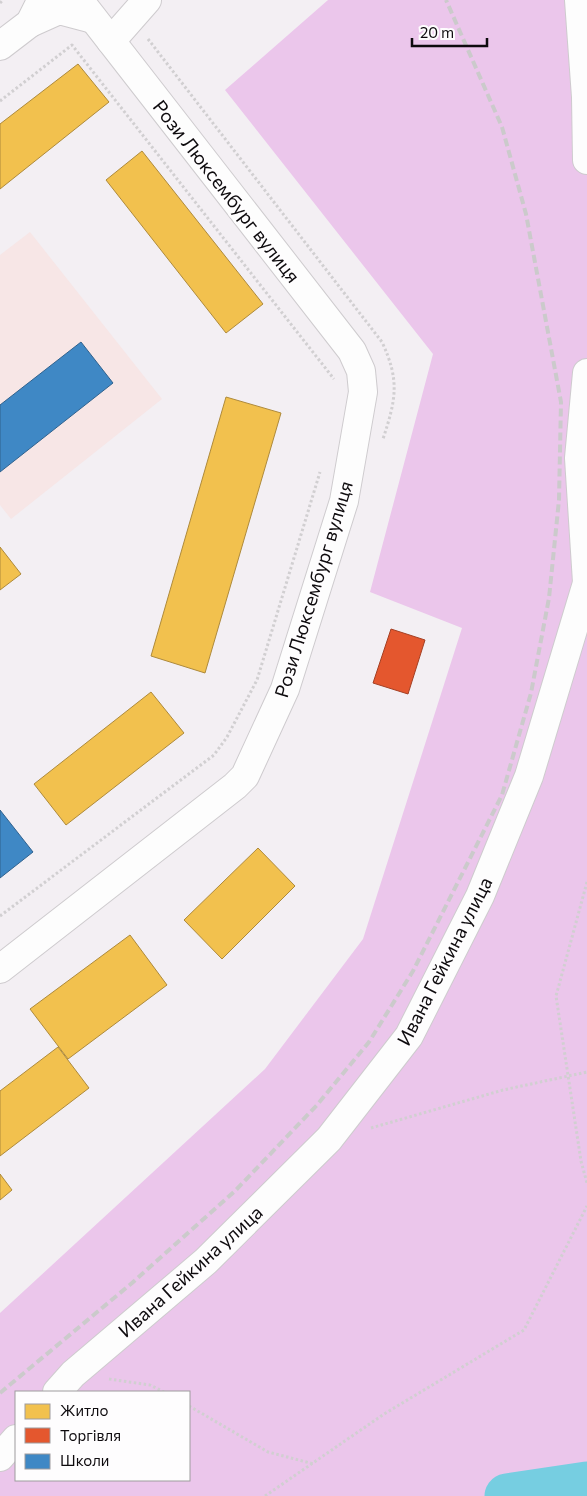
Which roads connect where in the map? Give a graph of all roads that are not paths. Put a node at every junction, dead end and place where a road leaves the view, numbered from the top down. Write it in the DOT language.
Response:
graph roads {
  1 [pos="579,0"];
  2 [pos="86,9"];
  3 [pos="139,9"];
  4 [pos="36,11"];
  5 [pos="111,41"];
  6 [pos="0,46"];
  7 [pos="587,160"];
  8 [pos="587,373"];
  9 [pos="587,582"];
  10 [pos="0,969"];
  11 [pos="65,1383"];
  12 [pos="15,1440"];
  13 [pos="0,1457"];
  1 -- 7 [label="street"];
  2 -- 4 [label="street"];
  2 -- 5 [label="street, Рози Люксембург вулиця"];
  3 -- 5 [label="street"];
  4 -- 6 [label="street"];
  5 -- 10 [label="street, Рози Люксембург вулиця"];
  8 -- 9 [label="street, Ивана Гейкина улица"];
  9 -- 11 [label="street, Ивана Гейкина улица"];
  12 -- 13 [label="street"];
}
